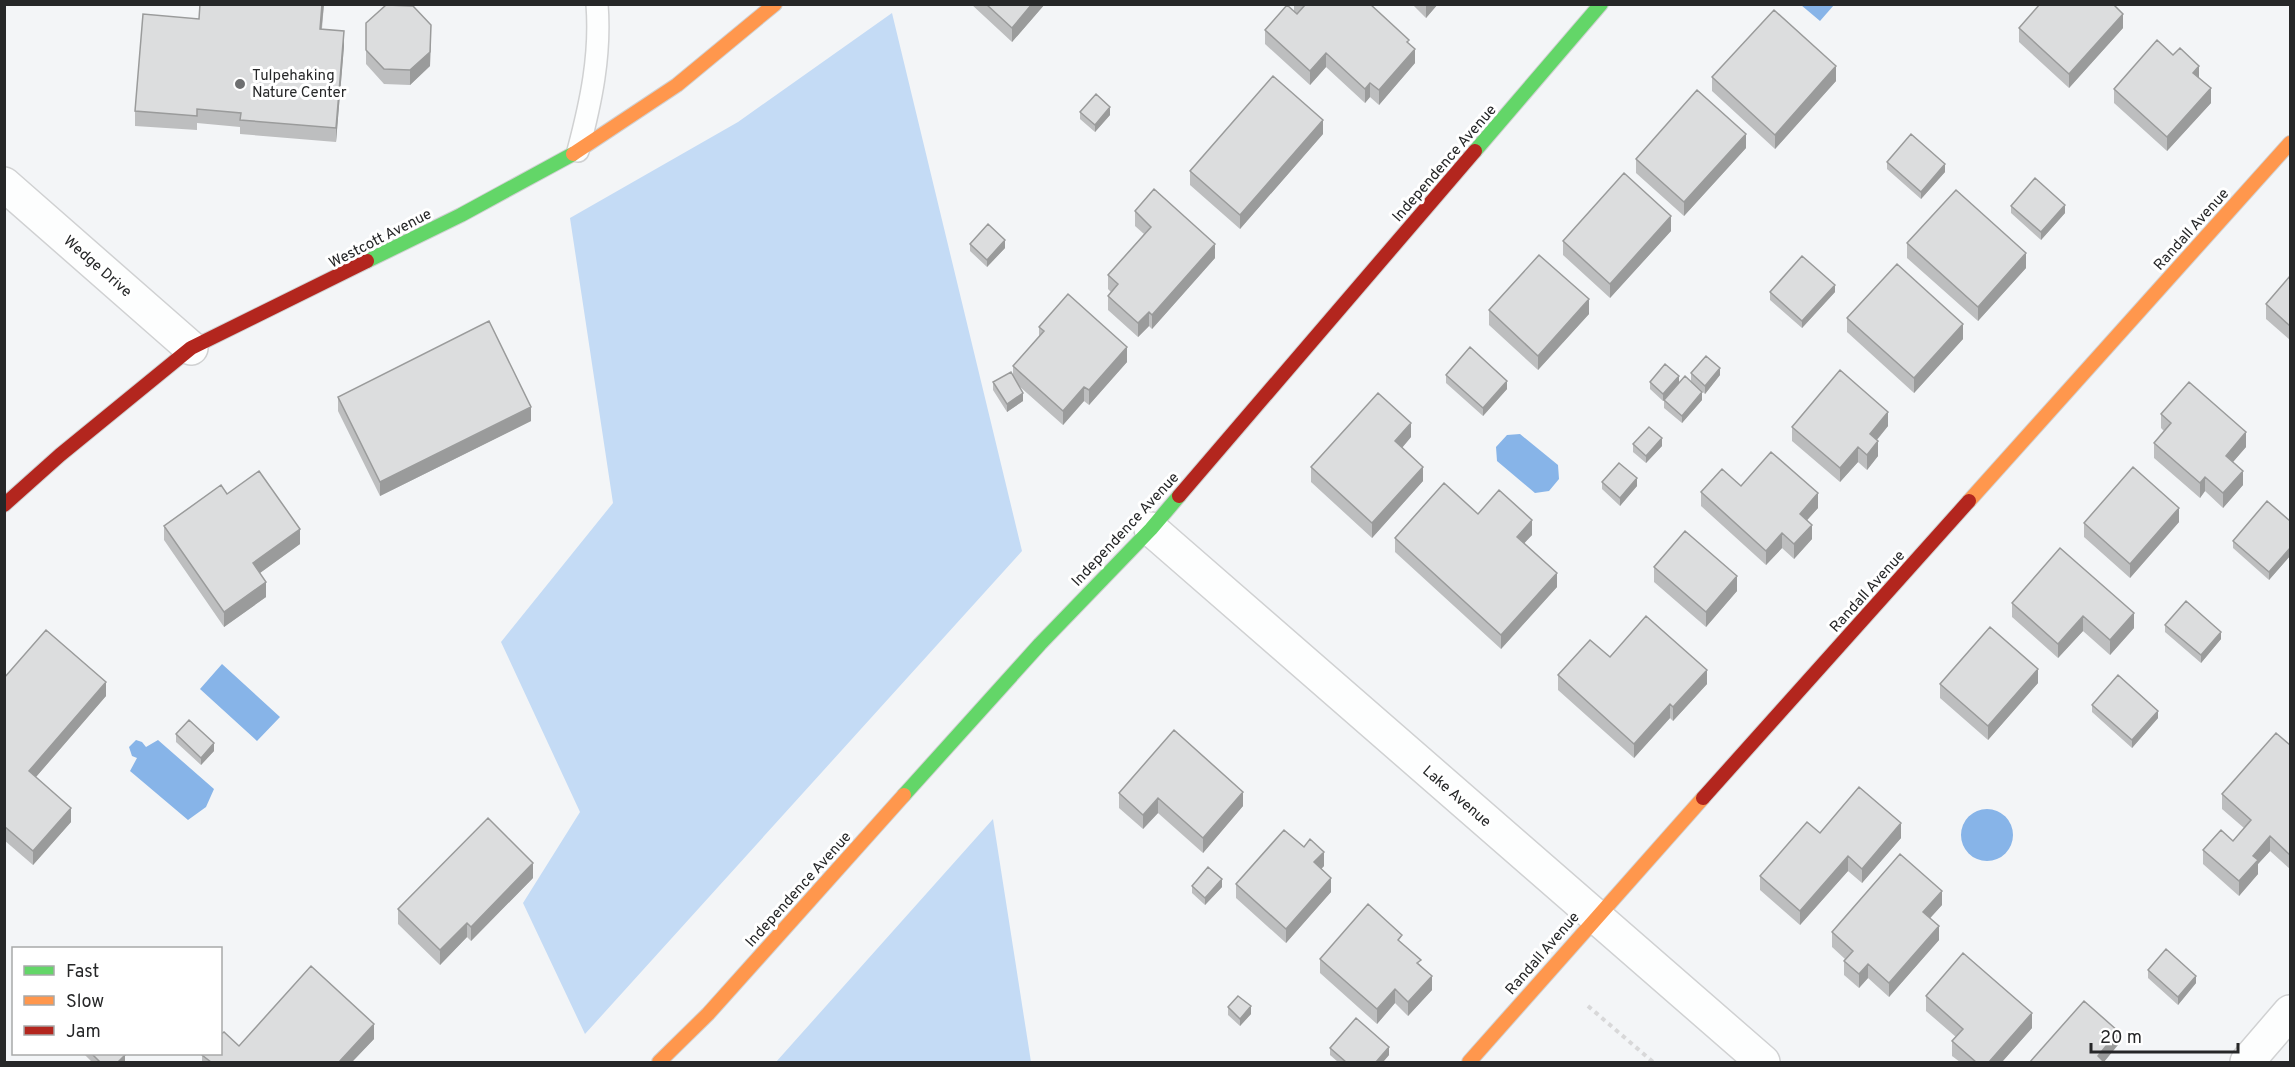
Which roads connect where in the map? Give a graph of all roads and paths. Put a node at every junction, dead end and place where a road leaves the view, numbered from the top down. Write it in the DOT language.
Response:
graph roads {
  1 [pos="597,4"];
  2 [pos="775,4"];
  3 [pos="1601,4"];
  4 [pos="2290,143"];
  5 [pos="578,151"];
  6 [pos="4,184"];
  7 [pos="191,348"];
  8 [pos="4,505"];
  9 [pos="1151,529"];
  10 [pos="1596,917"];
  11 [pos="1588,1006"];
  12 [pos="2290,1012"];
  13 [pos="659,1062"];
  14 [pos="1469,1062"];
  15 [pos="1653,1062"];
  16 [pos="1763,1062"];
  17 [pos="2247,1062"];
  1 -- 5 [label="lane"];
  2 -- 5 [label="street, Westcott Avenue"];
  3 -- 9 [label="street, Independence Avenue"];
  4 -- 10 [label="street, Randall Avenue"];
  5 -- 7 [label="street, Westcott Avenue"];
  6 -- 7 [label="street, Wedge Drive"];
  7 -- 8 [label="street, Westcott Avenue"];
  9 -- 10 [label="street, Lake Avenue"];
  9 -- 13 [label="street, Independence Avenue"];
  10 -- 14 [label="street, Randall Avenue"];
  10 -- 16 [label="street, Lake Avenue"];
  11 -- 15 [label="path"];
  12 -- 17 [label="street"];
}
